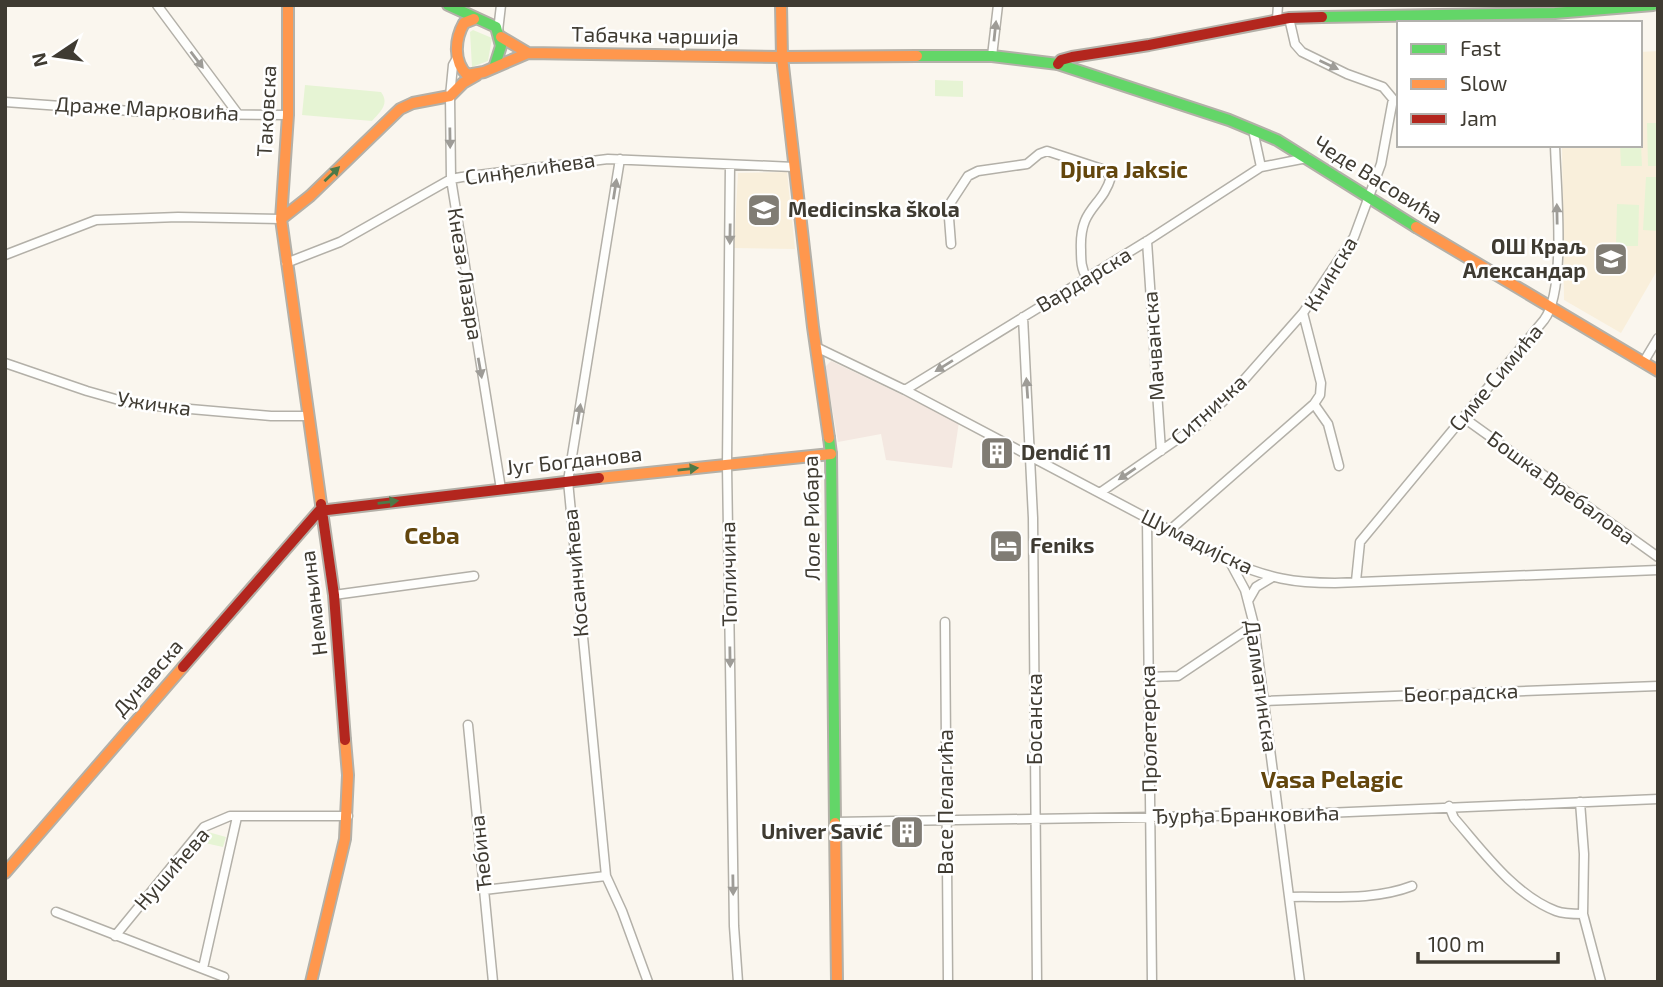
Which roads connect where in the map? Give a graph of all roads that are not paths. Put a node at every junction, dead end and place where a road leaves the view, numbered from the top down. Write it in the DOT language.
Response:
graph roads {
  1 [pos="157,5"];
  2 [pos="288,5"];
  3 [pos="447,5"];
  4 [pos="501,5"];
  5 [pos="780,5"];
  6 [pos="998,5"];
  7 [pos="1278,5"];
  8 [pos="1653,5"];
  9 [pos="1559,13"];
  10 [pos="1289,18"];
  11 [pos="474,19"];
  12 [pos="1277,19"];
  13 [pos="459,33"];
  14 [pos="500,34"];
  15 [pos="1101,52"];
  16 [pos="528,53"];
  17 [pos="782,57"];
  18 [pos="992,57"];
  19 [pos="457,58"];
  20 [pos="1058,64"];
  21 [pos="495,65"];
  22 [pos="479,74"];
  23 [pos="1099,76"];
  24 [pos="450,96"];
  25 [pos="1396,99"];
  26 [pos="5,102"];
  27 [pos="238,114"];
  28 [pos="288,115"];
  29 [pos="1253,130"];
  30 [pos="1555,147"];
  31 [pos="1307,158"];
  32 [pos="620,159"];
  33 [pos="730,165"];
  34 [pos="794,167"];
  35 [pos="1261,167"];
  36 [pos="451,179"];
  37 [pos="1369,199"];
  38 [pos="281,219"];
  39 [pos="1147,241"];
  40 [pos="951,244"];
  41 [pos="5,255"];
  42 [pos="286,263"];
  43 [pos="1087,278"];
  44 [pos="1552,307"];
  45 [pos="1303,313"];
  46 [pos="1023,317"];
  47 [pos="1658,338"];
  48 [pos="816,347"];
  49 [pos="1643,362"];
  50 [pos="5,363"];
  51 [pos="1658,371"];
  52 [pos="905,390"];
  53 [pos="1314,404"];
  54 [pos="308,416"];
  55 [pos="1464,418"];
  56 [pos="1161,451"];
  57 [pos="831,454"];
  58 [pos="1032,456"];
  59 [pos="727,465"];
  60 [pos="1339,466"];
  61 [pos="568,481"];
  62 [pos="501,489"];
  63 [pos="1101,492"];
  64 [pos="321,511"];
  65 [pos="1147,518"];
  66 [pos="1170,530"];
  67 [pos="1658,557"];
  68 [pos="1230,562"];
  69 [pos="1658,570"];
  70 [pos="474,576"];
  71 [pos="1271,578"];
  72 [pos="1356,581"];
  73 [pos="334,595"];
  74 [pos="1248,601"];
  75 [pos="945,622"];
  76 [pos="1254,625"];
  77 [pos="1148,677"];
  78 [pos="1658,685"];
  79 [pos="1264,701"];
  80 [pos="468,725"];
  81 [pos="1658,799"];
  82 [pos="1580,802"];
  83 [pos="1449,806"];
  84 [pos="1278,815"];
  85 [pos="348,816"];
  86 [pos="237,817"];
  87 [pos="1150,817"];
  88 [pos="1036,819"];
  89 [pos="946,820"];
  90 [pos="834,822"];
  91 [pos="5,873"];
  92 [pos="606,876"];
  93 [pos="1412,886"];
  94 [pos="484,890"];
  95 [pos="1289,897"];
  96 [pos="55,912"];
  97 [pos="1583,914"];
  98 [pos="115,936"];
  99 [pos="203,968"];
  100 [pos="224,977"];
  101 [pos="311,982"];
  102 [pos="494,982"];
  103 [pos="648,982"];
  104 [pos="738,982"];
  105 [pos="837,982"];
  106 [pos="948,982"];
  107 [pos="1037,982"];
  108 [pos="1152,982"];
  109 [pos="1300,982"];
  110 [pos="1601,982"];
  1 -- 27 [label="street, one-way"];
  2 -- 28 [label="street, Таковска"];
  3 -- 11 [label="street"];
  3 -- 13 [label="street"];
  4 -- 14 [label="street"];
  5 -- 17 [label="street, Лоле Рибара"];
  18 -- 6 [label="street, one-way"];
  7 -- 12 [label="street"];
  8 -- 9 [label="street"];
  9 -- 10 [label="street"];
  10 -- 12 [label="street"];
  10 -- 25 [label="street, one-way"];
  11 -- 13 [label="street"];
  11 -- 14 [label="street"];
  12 -- 15 [label="street"];
  13 -- 19 [label="street"];
  14 -- 16 [label="street, Табачка чаршија"];
  14 -- 21 [label="street"];
  15 -- 20 [label="street"];
  15 -- 23 [label="street"];
  16 -- 17 [label="street, Табачка чаршија"];
  16 -- 21 [label="street, Табачка чаршија"];
  17 -- 18 [label="street, Табачка чаршија"];
  17 -- 34 [label="street, Лоле Рибара"];
  18 -- 20 [label="street, Табачка чаршија"];
  19 -- 22 [label="street"];
  19 -- 24 [label="street, Кнеза Лазара"];
  20 -- 23 [label="street, Чеде Васовића"];
  21 -- 22 [label="street"];
  22 -- 24 [label="street"];
  23 -- 29 [label="street, Чеде Васовића"];
  24 -- 36 [label="street, Кнеза Лазара, one-way"];
  38 -- 24 [label="street, one-way"];
  25 -- 37 [label="street, Книнска"];
  26 -- 27 [label="street, Драже Марковића"];
  27 -- 28 [label="street, Драже Марковића"];
  28 -- 38 [label="street, Таковска"];
  29 -- 31 [label="street, Чеде Васовића"];
  29 -- 35 [label="street"];
  44 -- 30 [label="street, Симе Симића, one-way"];
  31 -- 35 [label="street, Вардарска"];
  31 -- 37 [label="street, Чеде Васовића"];
  32 -- 33 [label="street, Синђелићева"];
  32 -- 36 [label="street, Синђелићева"];
  61 -- 32 [label="street, Косанчићева, one-way"];
  33 -- 34 [label="street, Синђелићева"];
  33 -- 59 [label="street, Топличина, one-way"];
  34 -- 48 [label="street, Лоле Рибара"];
  35 -- 39 [label="street, Вардарска"];
  36 -- 42 [label="street, Синђелићева"];
  36 -- 62 [label="street, Кнеза Лазара, one-way"];
  37 -- 44 [label="street, Чеде Васовића"];
  37 -- 45 [label="street, Книнска"];
  38 -- 41 [label="street"];
  38 -- 42 [label="street, Немањина"];
  39 -- 43 [label="street, Вардарска"];
  39 -- 56 [label="street, Мачванска"];
  40 -- 43 [label="street"];
  42 -- 54 [label="street, Немањина"];
  43 -- 46 [label="street, Вардарска"];
  44 -- 49 [label="street, Чеде Васовића"];
  44 -- 55 [label="street, Симе Симића"];
  45 -- 53 [label="street, Книнска"];
  45 -- 56 [label="street, Ситничка"];
  46 -- 52 [label="street, Вардарска, one-way"];
  58 -- 46 [label="street, Босанска, one-way"];
  47 -- 49 [label="street"];
  48 -- 52 [label="street, Шумадијска"];
  48 -- 57 [label="street, Лоле Рибара"];
  49 -- 51 [label="street, Чеде Васовића"];
  50 -- 54 [label="street, Ужичка"];
  52 -- 58 [label="street, Шумадијска"];
  53 -- 60 [label="street"];
  53 -- 66 [label="street"];
  54 -- 64 [label="street, Немањина"];
  55 -- 67 [label="street, Бошка Вребалова"];
  55 -- 72 [label="street, Симе Симића"];
  56 -- 63 [label="street, Ситничка, one-way"];
  57 -- 59 [label="street, Југ Богданова"];
  57 -- 90 [label="street, Лоле Рибара"];
  58 -- 63 [label="street, Шумадијска"];
  58 -- 88 [label="street, Босанска"];
  61 -- 59 [label="street, Југ Богданова, one-way"];
  59 -- 104 [label="street, Топличина, one-way"];
  61 -- 62 [label="street, Југ Богданова"];
  61 -- 92 [label="street, Косанчићева"];
  64 -- 62 [label="street, Југ Богданова, one-way"];
  63 -- 65 [label="street, Шумадијска"];
  64 -- 73 [label="street, Немањина"];
  64 -- 91 [label="street, Дунавска"];
  65 -- 66 [label="street, Шумадијска"];
  65 -- 77 [label="street, Пролетерска"];
  66 -- 68 [label="street, Шумадијска"];
  68 -- 71 [label="street, Шумадијска"];
  68 -- 74 [label="street, Далматинска"];
  69 -- 72 [label="street, Шумадијска"];
  70 -- 73 [label="street"];
  71 -- 72 [label="street, Шумадијска"];
  71 -- 74 [label="street"];
  73 -- 85 [label="street, Немањина"];
  74 -- 76 [label="street, Далматинска"];
  75 -- 89 [label="street, Васе Пелагића"];
  76 -- 77 [label="street"];
  76 -- 79 [label="street, Далматинска"];
  77 -- 87 [label="street, Пролетерска"];
  78 -- 79 [label="street, Београдска"];
  79 -- 84 [label="street, Далматинска"];
  80 -- 94 [label="street, Ћебина"];
  81 -- 82 [label="street, Ђурђа Бранковића"];
  82 -- 83 [label="street, Ђурђа Бранковића"];
  82 -- 97 [label="street"];
  83 -- 84 [label="street, Ђурђа Бранковића"];
  83 -- 97 [label="street"];
  84 -- 87 [label="street, Ђурђа Бранковића"];
  84 -- 95 [label="street, Далматинска"];
  85 -- 86 [label="street, Нушићева"];
  85 -- 101 [label="street, Немањина"];
  86 -- 98 [label="street, Нушићева"];
  86 -- 99 [label="street, Нушићева"];
  87 -- 88 [label="street, Ђурђа Бранковића"];
  87 -- 108 [label="street, Пролетерска"];
  88 -- 89 [label="street, Ђурђа Бранковића"];
  88 -- 107 [label="street, Босанска"];
  89 -- 90 [label="street, Ђурђа Бранковића"];
  89 -- 106 [label="street, Васе Пелагића"];
  90 -- 105 [label="street, Лоле Рибара"];
  92 -- 94 [label="street"];
  92 -- 103 [label="street, Косанчићева"];
  93 -- 95 [label="street"];
  94 -- 102 [label="street, Ћебина"];
  95 -- 109 [label="street, Далматинска"];
  96 -- 98 [label="street, Нушићева"];
  97 -- 110 [label="street"];
  98 -- 99 [label="street, Нушићева"];
  99 -- 100 [label="street, Нушићева"];
}
